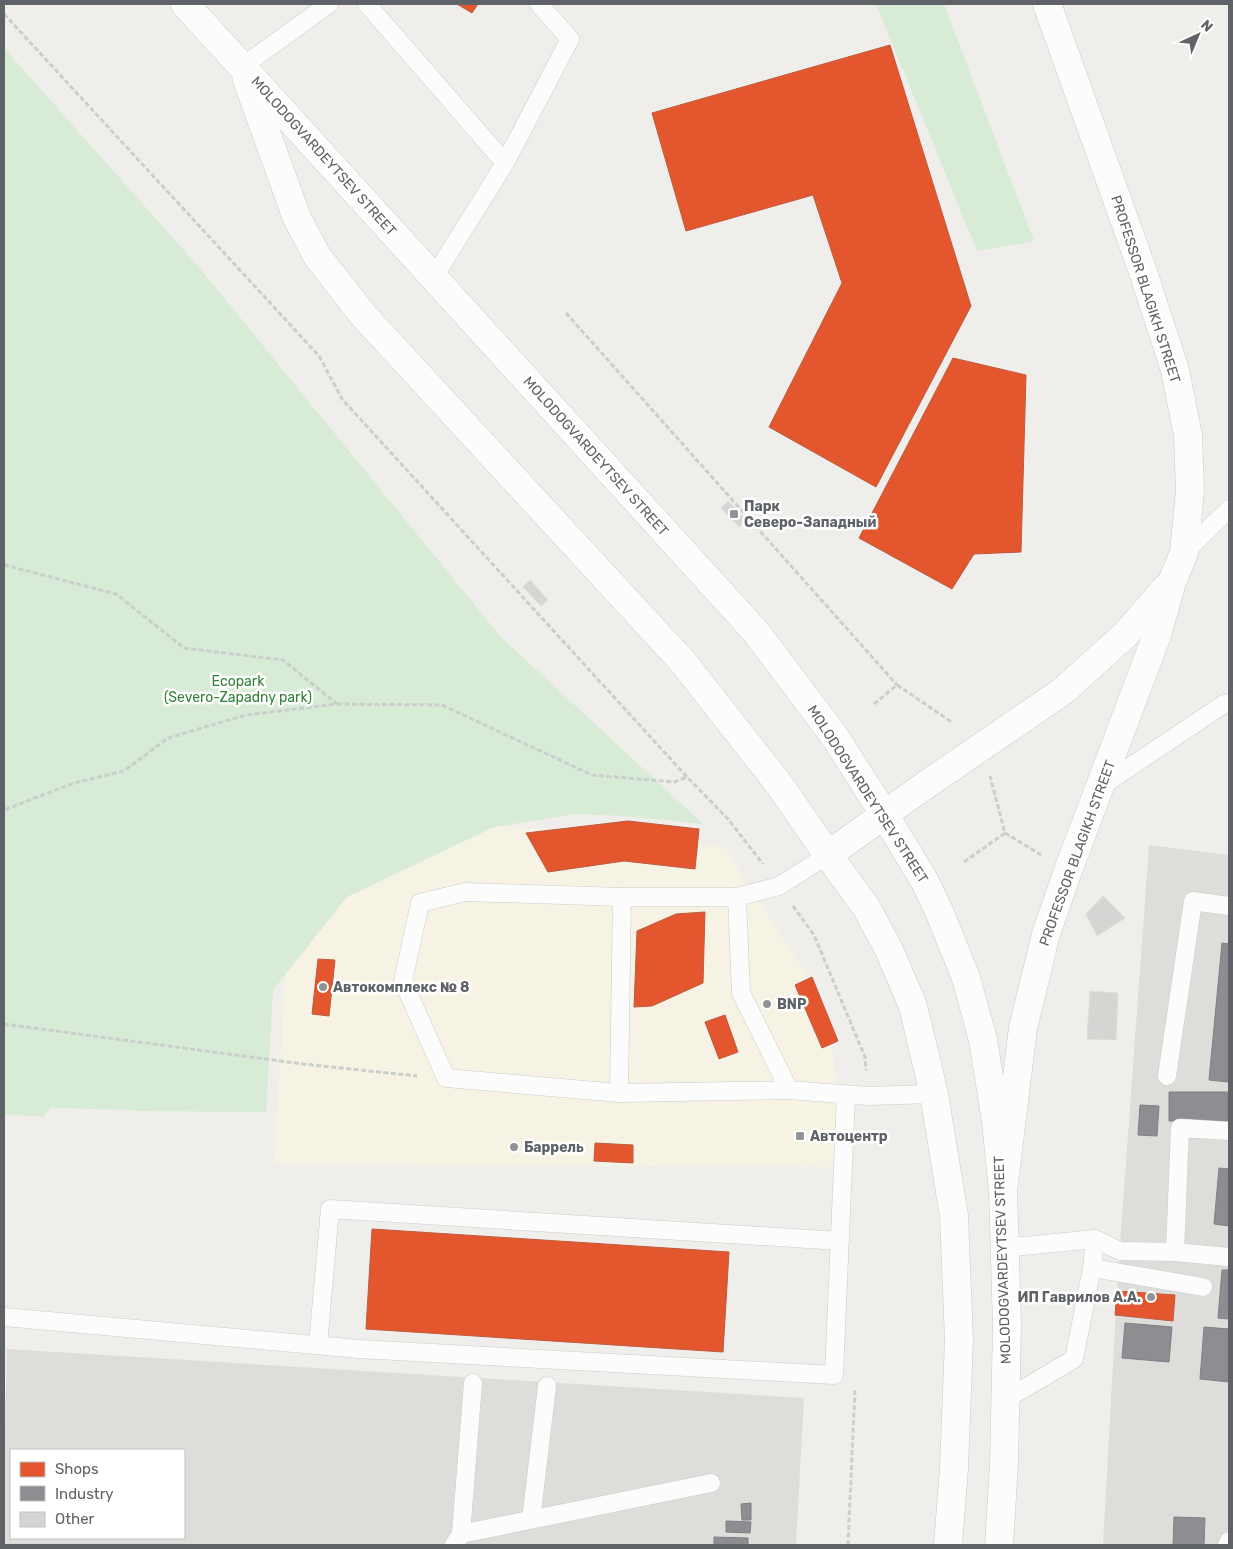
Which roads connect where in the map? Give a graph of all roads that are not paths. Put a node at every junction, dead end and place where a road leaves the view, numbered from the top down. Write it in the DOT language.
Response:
graph roads {
  1 [pos="185,4"];
  2 [pos="329,4"];
  3 [pos="367,4"];
  4 [pos="539,4"];
  5 [pos="1047,4"];
  6 [pos="243,66"];
  7 [pos="505,164"];
  8 [pos="434,277"];
  9 [pos="1229,509"];
  10 [pos="1184,552"];
  11 [pos="1172,582"];
  12 [pos="1229,703"];
  13 [pos="1100,786"];
  14 [pos="884,814"];
  15 [pos="828,855"];
  16 [pos="622,897"];
  17 [pos="737,897"];
  18 [pos="1229,906"];
  19 [pos="1167,1076"];
  20 [pos="789,1090"];
  21 [pos="619,1093"];
  22 [pos="934,1094"];
  23 [pos="846,1095"];
  24 [pos="1229,1131"];
  25 [pos="1003,1191"];
  26 [pos="1095,1239"];
  27 [pos="840,1242"];
  28 [pos="1004,1248"];
  29 [pos="1175,1252"];
  30 [pos="1229,1257"];
  31 [pos="1092,1268"];
  32 [pos="1203,1287"];
  33 [pos="4,1317"];
  34 [pos="318,1345"];
  35 [pos="473,1382"];
  36 [pos="547,1386"];
  37 [pos="1006,1398"];
  38 [pos="711,1483"];
  39 [pos="531,1520"];
  40 [pos="457,1540"];
  41 [pos="1229,1541"];
  42 [pos="948,1545"];
  43 [pos="999,1545"];
  44 [pos="1227,1545"];
  1 -- 6 [label="main road"];
  2 -- 6 [label="lane"];
  3 -- 7 [label="lane"];
  4 -- 7 [label="lane"];
  5 -- 10 [label="main road, PROFESSOR BLAGIKH STREET"];
  6 -- 8 [label="main road, MOLODOGVARDEYTSEV STREET"];
  6 -- 15 [label="main road, MOLODOGVARDEYTSEV STREET"];
  7 -- 8 [label="lane"];
  8 -- 14 [label="main road, MOLODOGVARDEYTSEV STREET"];
  9 -- 10 [label="lane"];
  10 -- 11 [label="main road, PROFESSOR BLAGIKH STREET"];
  11 -- 13 [label="main road, PROFESSOR BLAGIKH STREET"];
  11 -- 14 [label="main road, PROFESSOR BLAGIKH STREET"];
  12 -- 13 [label="lane"];
  13 -- 25 [label="main road, PROFESSOR BLAGIKH STREET"];
  14 -- 15 [label="main road, PROFESSOR BLAGIKH STREET"];
  14 -- 25 [label="main road, MOLODOGVARDEYTSEV STREET"];
  15 -- 17 [label="lane"];
  15 -- 22 [label="main road, MOLODOGVARDEYTSEV STREET"];
  16 -- 17 [label="lane"];
  16 -- 21 [label="lane"];
  16 -- 21 [label="lane"];
  17 -- 20 [label="lane"];
  18 -- 19 [label="lane"];
  20 -- 21 [label="lane"];
  20 -- 23 [label="lane"];
  22 -- 23 [label="lane"];
  22 -- 42 [label="main road, MOLODOGVARDEYTSEV STREET"];
  23 -- 27 [label="lane"];
  24 -- 29 [label="lane"];
  25 -- 28 [label="main road, MOLODOGVARDEYTSEV STREET"];
  26 -- 28 [label="lane"];
  26 -- 29 [label="lane"];
  26 -- 31 [label="lane"];
  27 -- 34 [label="lane"];
  27 -- 34 [label="lane"];
  28 -- 37 [label="main road, MOLODOGVARDEYTSEV STREET"];
  29 -- 30 [label="lane"];
  31 -- 32 [label="lane"];
  31 -- 37 [label="lane"];
  33 -- 34 [label="lane"];
  35 -- 40 [label="lane"];
  36 -- 39 [label="lane"];
  37 -- 43 [label="main road, MOLODOGVARDEYTSEV STREET"];
  38 -- 39 [label="lane"];
  39 -- 40 [label="lane"];
  41 -- 44 [label="lane"];
}
